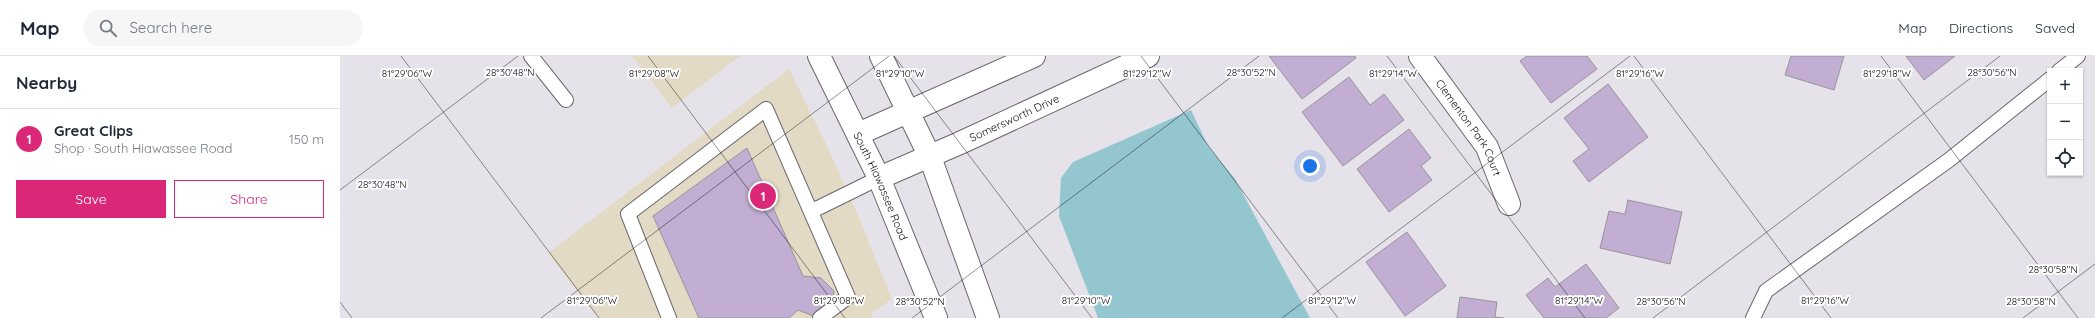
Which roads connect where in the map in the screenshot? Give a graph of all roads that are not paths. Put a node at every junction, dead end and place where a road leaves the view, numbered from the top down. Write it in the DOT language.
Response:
graph roads {
  1 [pos="531,56"];
  2 [pos="819,56"];
  3 [pos="881,56"];
  4 [pos="1034,56"];
  5 [pos="1148,56"];
  6 [pos="1420,56"];
  7 [pos="2078,56"];
  8 [pos="2063,68"];
  9 [pos="2047,81"];
  10 [pos="566,100"];
  11 [pos="908,111"];
  12 [pos="858,134"];
  13 [pos="930,157"];
  14 [pos="879,178"];
  15 [pos="1509,204"];
  16 [pos="812,211"];
  17 [pos="669,318"];
  18 [pos="820,318"];
  19 [pos="936,318"];
  20 [pos="988,318"];
  21 [pos="1753,318"];
  1 -- 10 [label="lane"];
  2 -- 12 [label="street, South Hiawassee Road"];
  3 -- 11 [label="street"];
  4 -- 11 [label="street"];
  5 -- 13 [label="street, Somersworth Drive"];
  6 -- 15 [label="street, Clementon Park Court"];
  7 -- 8 [label="lane"];
  9 -- 21 [label="lane"];
  11 -- 12 [label="street"];
  11 -- 13 [label="street"];
  12 -- 14 [label="street, South Hiawassee Road"];
  13 -- 14 [label="street, Somersworth Drive"];
  13 -- 20 [label="street"];
  14 -- 16 [label="lane"];
  14 -- 19 [label="street, South Hiawassee Road"];
  16 -- 17 [label="lane"];
  16 -- 18 [label="lane"];
}
